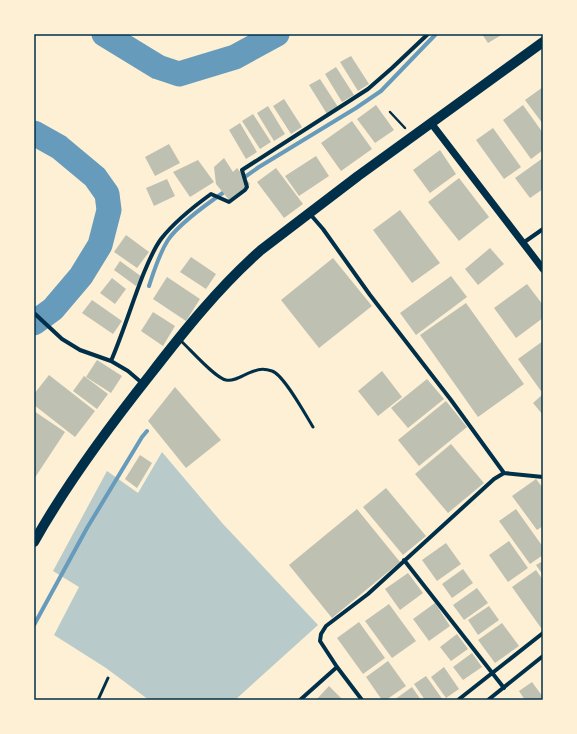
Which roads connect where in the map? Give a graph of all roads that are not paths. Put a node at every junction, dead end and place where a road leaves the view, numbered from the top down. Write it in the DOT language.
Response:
graph roads {
  1 [pos="428,34"];
  2 [pos="543,42"];
  3 [pos="431,123"];
  4 [pos="308,213"];
  5 [pos="543,229"];
  6 [pos="523,243"];
  7 [pos="543,269"];
  8 [pos="34,313"];
  9 [pos="178,338"];
  10 [pos="111,361"];
  11 [pos="142,384"];
  12 [pos="313,427"];
  13 [pos="504,473"];
  14 [pos="543,476"];
  15 [pos="34,542"];
  16 [pos="404,560"];
  17 [pos="543,633"];
  18 [pos="543,656"];
  19 [pos="337,667"];
  20 [pos="492,673"];
  21 [pos="108,678"];
  22 [pos="504,688"];
  23 [pos="98,700"];
  24 [pos="300,700"];
  25 [pos="362,700"];
  26 [pos="458,700"];
  27 [pos="488,700"];
  1 -- 10 [label="street"];
  2 -- 3 [label="main road"];
  3 -- 4 [label="main road"];
  3 -- 6 [label="street"];
  4 -- 9 [label="main road"];
  4 -- 13 [label="street"];
  5 -- 6 [label="street"];
  6 -- 7 [label="street"];
  8 -- 10 [label="street"];
  9 -- 11 [label="main road"];
  9 -- 12 [label="lane"];
  10 -- 11 [label="street"];
  11 -- 15 [label="main road"];
  13 -- 14 [label="street"];
  13 -- 16 [label="street"];
  16 -- 19 [label="street"];
  16 -- 20 [label="street"];
  17 -- 20 [label="street"];
  18 -- 22 [label="street"];
  19 -- 24 [label="street"];
  19 -- 25 [label="street"];
  20 -- 22 [label="street"];
  20 -- 26 [label="street"];
  21 -- 23 [label="lane"];
  22 -- 27 [label="street"];
}
